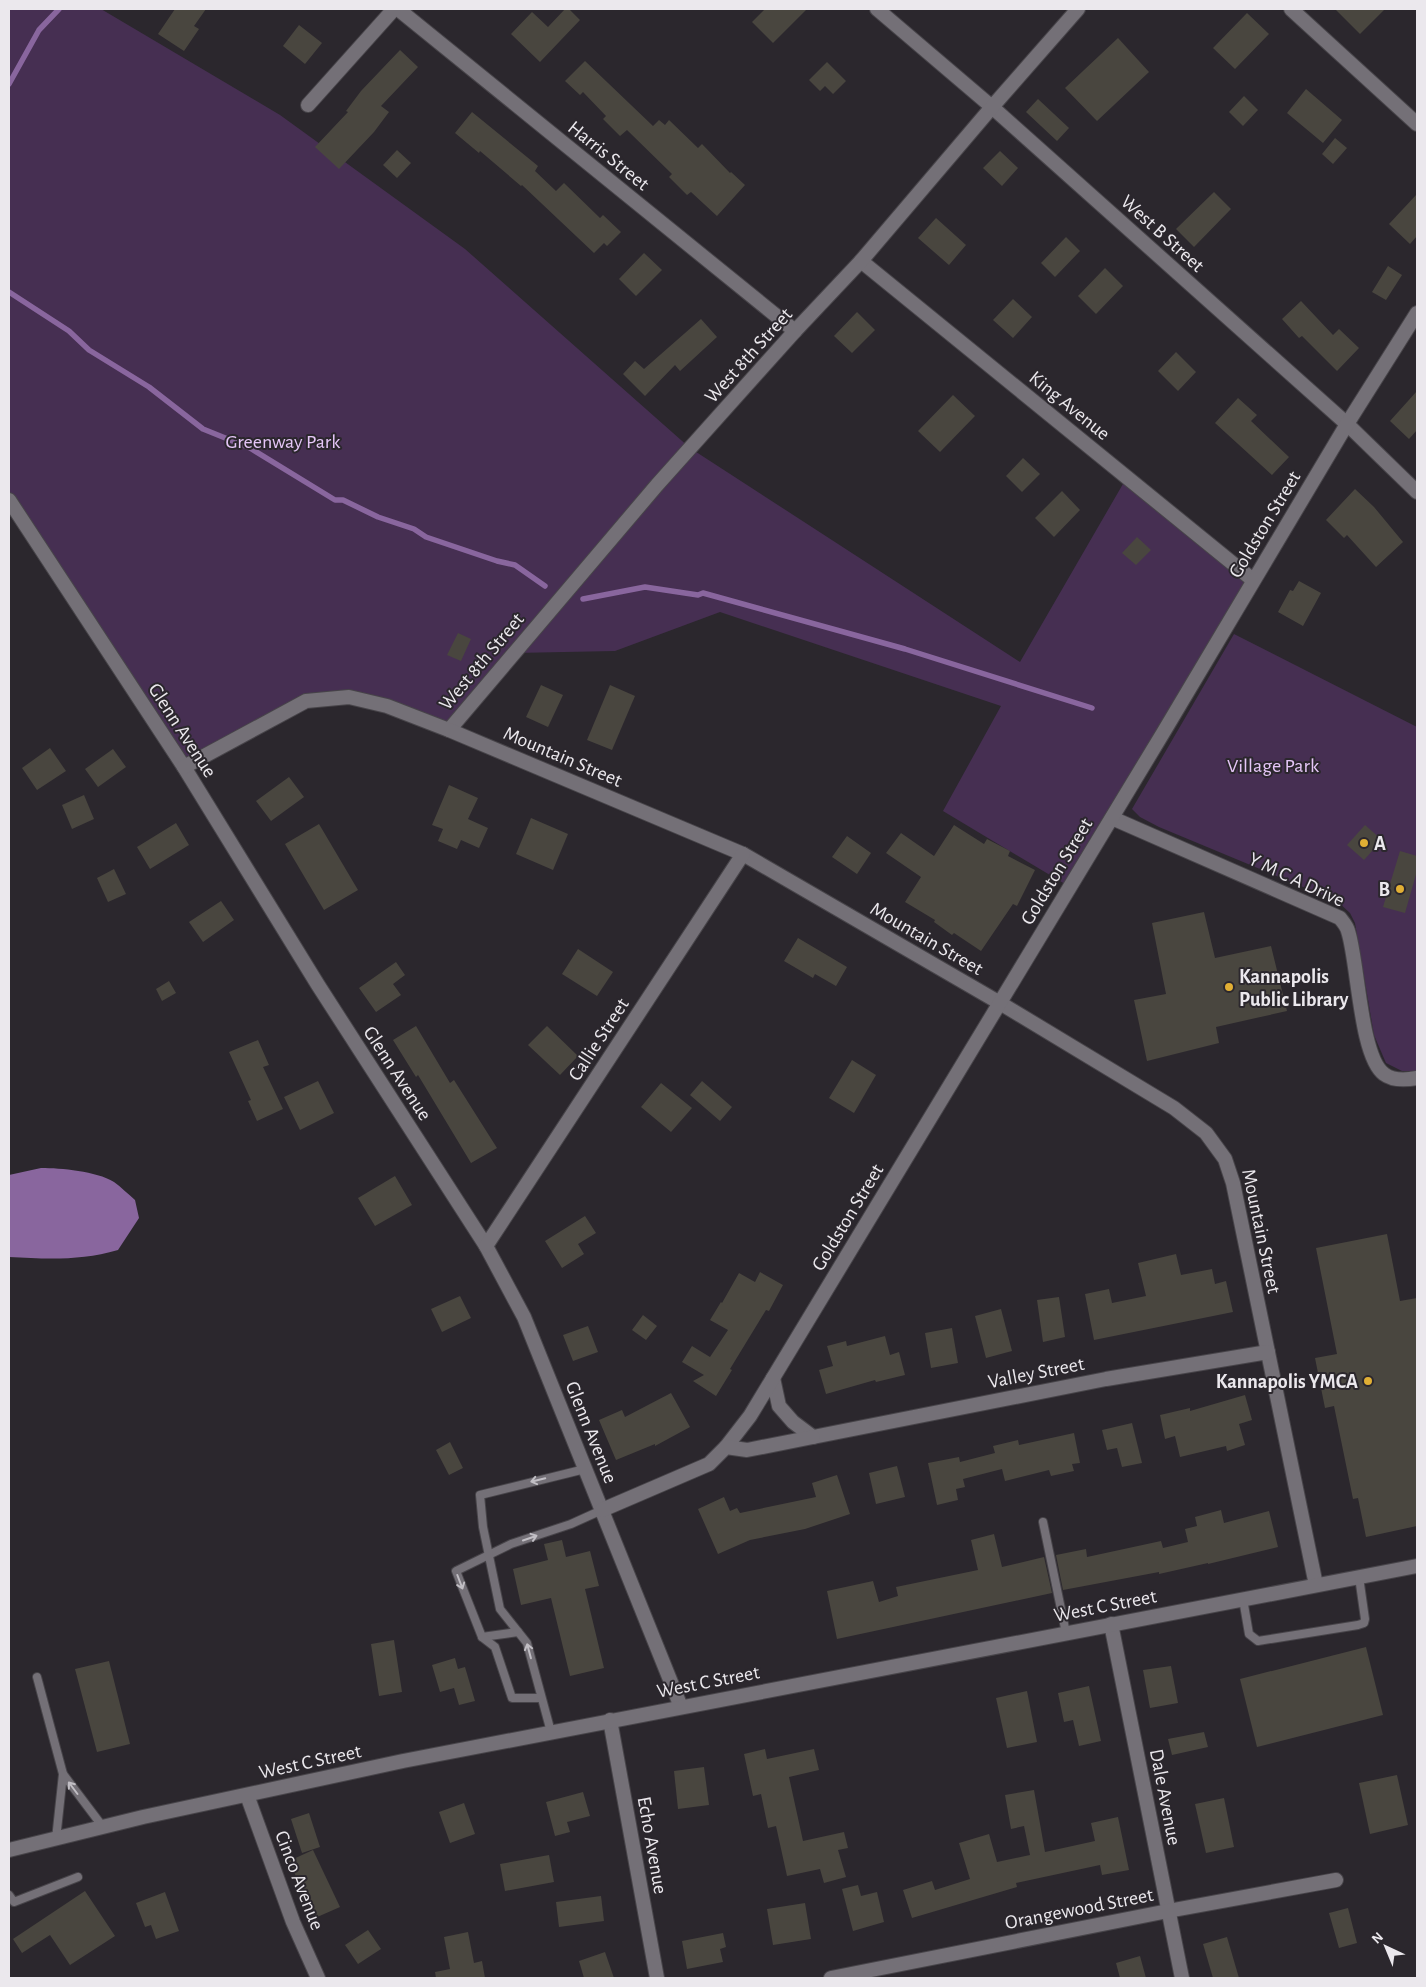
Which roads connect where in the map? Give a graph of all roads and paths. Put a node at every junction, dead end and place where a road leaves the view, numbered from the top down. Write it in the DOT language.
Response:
graph roads {
  1 [pos="396,9"];
  2 [pos="877,9"];
  3 [pos="1078,9"];
  4 [pos="1291,9"];
  5 [pos="308,105"];
  6 [pos="992,107"];
  7 [pos="1417,124"];
  8 [pos="861,261"];
  9 [pos="1417,313"];
  10 [pos="795,331"];
  11 [pos="1347,424"];
  12 [pos="1417,492"];
  13 [pos="9,500"];
  14 [pos="13,514"];
  15 [pos="1253,580"];
  16 [pos="449,730"];
  17 [pos="184,767"];
  18 [pos="1112,818"];
  19 [pos="743,854"];
  20 [pos="1000,1003"];
  21 [pos="1417,1078"];
  22 [pos="486,1246"];
  23 [pos="1268,1352"];
  24 [pos="773,1378"];
  25 [pos="812,1437"];
  26 [pos="726,1447"];
  27 [pos="585,1469"];
  28 [pos="602,1510"];
  29 [pos="1042,1522"];
  30 [pos="490,1556"];
  31 [pos="1417,1566"];
  32 [pos="1358,1577"];
  33 [pos="1316,1585"];
  34 [pos="1243,1599"];
  35 [pos="1111,1624"];
  36 [pos="518,1632"];
  37 [pos="1066,1633"];
  38 [pos="482,1637"];
  39 [pos="37,1677"];
  40 [pos="541,1698"];
  41 [pos="681,1707"];
  42 [pos="610,1720"];
  43 [pos="551,1732"];
  44 [pos="63,1774"];
  45 [pos="247,1795"];
  46 [pos="102,1827"];
  47 [pos="56,1838"];
  48 [pos="9,1850"];
  49 [pos="78,1877"];
  50 [pos="1336,1880"];
  51 [pos="9,1895"];
  52 [pos="1168,1911"];
  53 [pos="318,1978"];
  54 [pos="657,1978"];
  55 [pos="831,1978"];
  56 [pos="1182,1978"];
  1 -- 5 [label="street"];
  1 -- 10 [label="street, Harris Street"];
  2 -- 6 [label="street, West B Street"];
  3 -- 6 [label="street, West 8th Street"];
  4 -- 7 [label="street"];
  6 -- 8 [label="street, West 8th Street"];
  6 -- 11 [label="street, West B Street"];
  8 -- 10 [label="street, West 8th Street"];
  8 -- 15 [label="street, King Avenue"];
  9 -- 11 [label="street, Goldston Street"];
  10 -- 16 [label="street, West 8th Street"];
  11 -- 12 [label="street, West B Street"];
  11 -- 15 [label="street, Goldston Street"];
  13 -- 14 [label="street, Glenn Avenue"];
  14 -- 17 [label="street, Glenn Avenue"];
  15 -- 18 [label="street, Goldston Street"];
  16 -- 17 [label="street, Mountain Street"];
  16 -- 19 [label="street, Mountain Street"];
  17 -- 22 [label="street, Glenn Avenue"];
  18 -- 20 [label="street, Goldston Street"];
  18 -- 21 [label="street, Y M C A Drive"];
  19 -- 20 [label="street, Mountain Street"];
  19 -- 22 [label="street, Callie Street"];
  20 -- 23 [label="street, Mountain Street"];
  20 -- 24 [label="street, Goldston Street"];
  22 -- 27 [label="street, Glenn Avenue"];
  23 -- 25 [label="street, Valley Street"];
  23 -- 33 [label="street, Mountain Street"];
  24 -- 25 [label="street"];
  24 -- 26 [label="street, Goldston Street"];
  25 -- 26 [label="street, Valley Street"];
  26 -- 28 [label="street"];
  27 -- 28 [label="street, Glenn Avenue"];
  27 -- 30 [label="lane, one-way"];
  30 -- 28 [label="lane, one-way"];
  28 -- 41 [label="street, Glenn Avenue"];
  29 -- 37 [label="lane"];
  30 -- 36 [label="lane"];
  30 -- 38 [label="lane, one-way"];
  31 -- 32 [label="street, West C Street"];
  32 -- 33 [label="street, West C Street"];
  32 -- 34 [label="lane"];
  33 -- 34 [label="street, West C Street"];
  34 -- 35 [label="street, West C Street"];
  35 -- 37 [label="street, West C Street"];
  35 -- 52 [label="street, Dale Avenue"];
  36 -- 38 [label="lane"];
  40 -- 36 [label="lane, one-way"];
  37 -- 41 [label="street, West C Street"];
  38 -- 40 [label="lane"];
  39 -- 44 [label="lane"];
  40 -- 43 [label="lane"];
  41 -- 42 [label="street, West C Street"];
  42 -- 43 [label="street, West C Street"];
  42 -- 54 [label="street, Echo Avenue"];
  43 -- 45 [label="street, West C Street"];
  46 -- 44 [label="lane, one-way"];
  44 -- 47 [label="lane"];
  45 -- 46 [label="street, West C Street"];
  45 -- 53 [label="street, Cinco Avenue"];
  46 -- 47 [label="street, West C Street"];
  47 -- 48 [label="street, West C Street"];
  49 -- 51 [label="lane"];
  50 -- 52 [label="street, Orangewood Street"];
  52 -- 55 [label="street, Orangewood Street"];
  52 -- 56 [label="street, Dale Avenue"];
}
